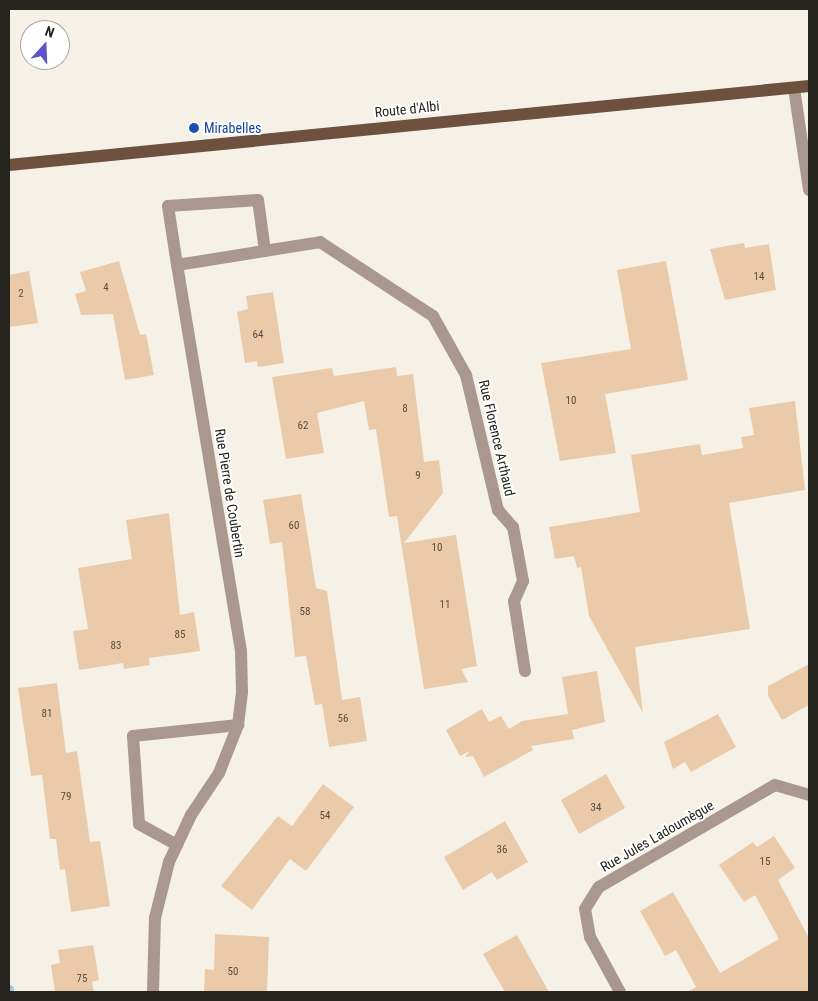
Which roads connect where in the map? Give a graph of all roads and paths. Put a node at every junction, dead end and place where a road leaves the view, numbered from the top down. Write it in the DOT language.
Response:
graph roads {
  1 [pos="809,86"];
  2 [pos="794,88"];
  3 [pos="9,165"];
  4 [pos="809,190"];
  5 [pos="265,251"];
  6 [pos="177,266"];
  7 [pos="525,671"];
  8 [pos="238,725"];
  9 [pos="809,795"];
  10 [pos="177,845"];
  11 [pos="153,992"];
  12 [pos="620,992"];
  1 -- 2 [label="main road, Route d'Albi"];
  2 -- 3 [label="main road, Route d'Albi"];
  2 -- 4 [label="street"];
  5 -- 6 [label="street"];
  5 -- 6 [label="street, Rue Pierre de Coubertin"];
  5 -- 7 [label="street, Rue Florence Arthaud"];
  6 -- 8 [label="street, Rue Pierre de Coubertin"];
  8 -- 10 [label="street, Rue Pierre de Coubertin"];
  8 -- 10 [label="street"];
  9 -- 12 [label="street, Rue Jules Ladoumègue"];
  10 -- 11 [label="street, Rue Pierre de Coubertin"];
}
